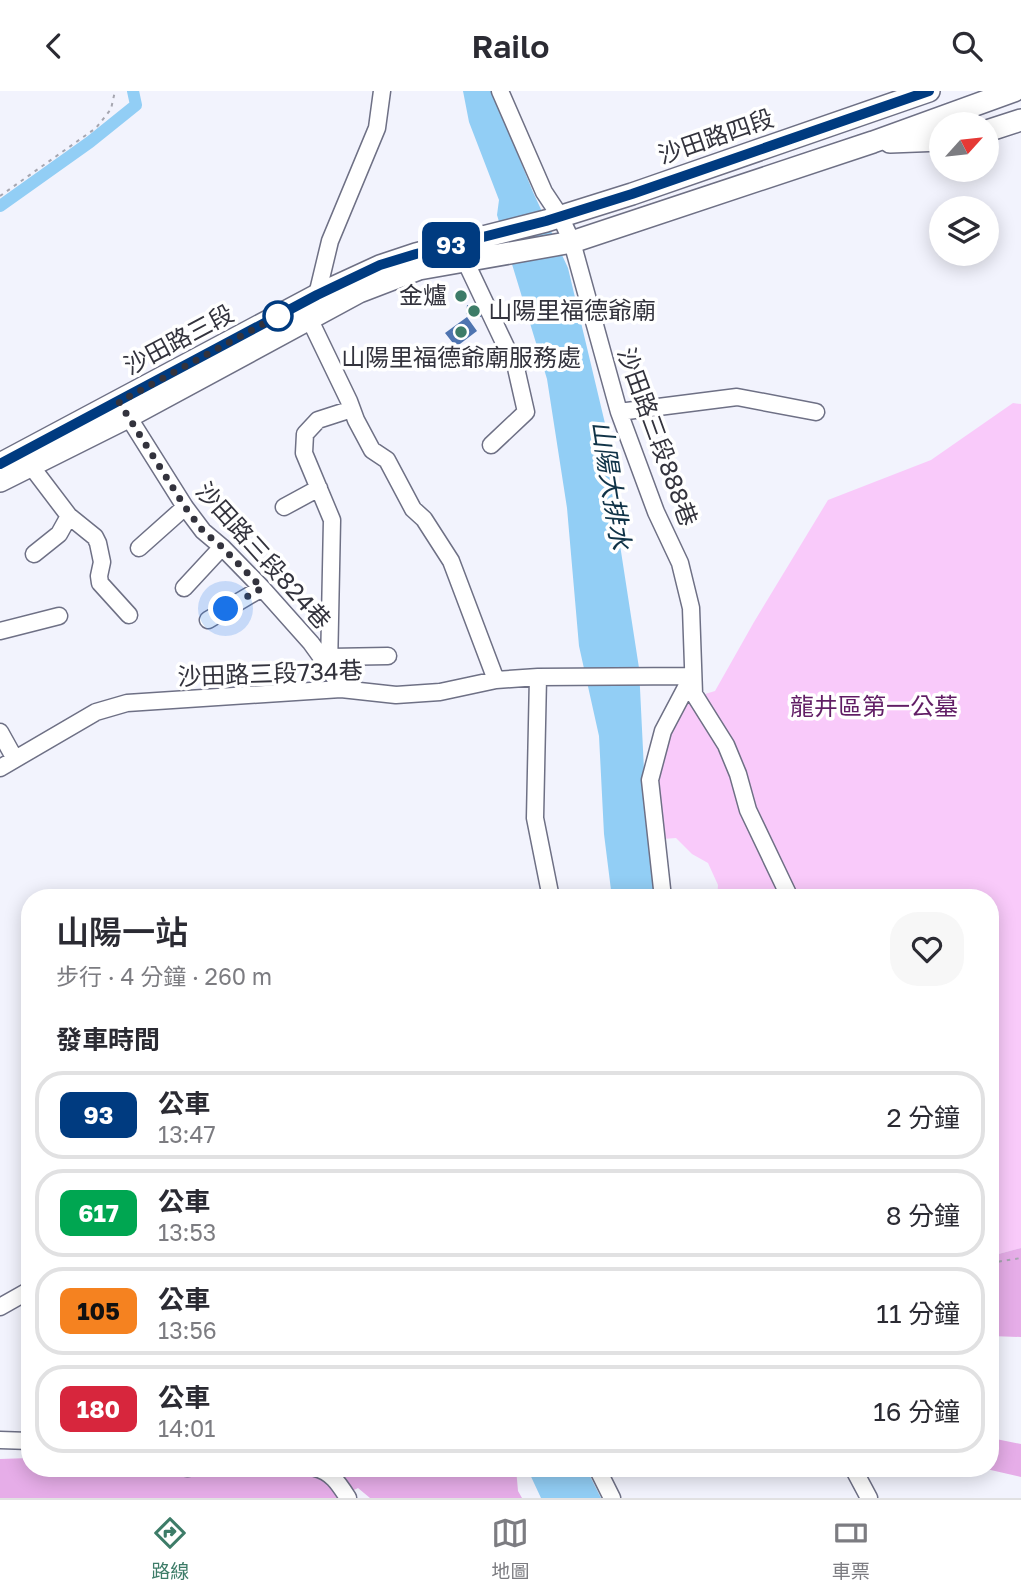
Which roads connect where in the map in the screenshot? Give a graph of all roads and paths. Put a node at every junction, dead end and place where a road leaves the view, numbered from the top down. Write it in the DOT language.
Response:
graph roads {
  1 [pos="114,91"];
  2 [pos="382,91"];
  3 [pos="500,91"];
  4 [pos="929,91"];
  5 [pos="1014,92"];
  6 [pos="1021,120"];
  7 [pos="999,127"];
  8 [pos="929,141"];
  9 [pos="873,142"];
  10 [pos="0,196"];
  11 [pos="553,218"];
  12 [pos="506,231"];
  13 [pos="563,243"];
  14 [pos="461,252"];
  15 [pos="317,295"];
  16 [pos="309,318"];
  17 [pos="352,408"];
  18 [pos="124,409"];
  19 [pos="619,412"];
  20 [pos="816,412"];
  21 [pos="491,445"];
  22 [pos="0,464"];
  23 [pos="31,465"];
  24 [pos="0,481"];
  25 [pos="319,488"];
  26 [pos="185,507"];
  27 [pos="284,507"];
  28 [pos="69,516"];
  29 [pos="222,547"];
  30 [pos="139,548"];
  31 [pos="34,554"];
  32 [pos="184,588"];
  33 [pos="262,588"];
  34 [pos="59,615"];
  35 [pos="129,615"];
  36 [pos="208,620"];
  37 [pos="0,631"];
  38 [pos="388,656"];
  39 [pos="330,663"];
  40 [pos="692,676"];
  41 [pos="538,677"];
  42 [pos="496,680"];
  43 [pos="341,689"];
  44 [pos="0,732"];
  45 [pos="15,758"];
  46 [pos="0,768"];
  47 [pos="549,889"];
  48 [pos="662,889"];
  49 [pos="786,889"];
  50 [pos="1021,1258"];
  51 [pos="999,1262"];
  52 [pos="21,1295"];
  53 [pos="0,1307"];
  54 [pos="0,1440"];
  55 [pos="21,1441"];
  56 [pos="333,1477"];
  57 [pos="602,1477"];
  58 [pos="858,1477"];
  59 [pos="348,1498"];
  60 [pos="612,1498"];
  61 [pos="869,1498"];
  1 -- 10 [label="path"];
  2 -- 15 [label="street"];
  3 -- 11 [label="street, 沙田路三段888巷"];
  4 -- 11 [label="main road, 沙田路四段"];
  5 -- 9 [label="main road"];
  6 -- 7 [label="main road"];
  8 -- 9 [label="main road"];
  9 -- 13 [label="main road"];
  11 -- 12 [label="main road, 沙田路四段"];
  11 -- 13 [label="street, 沙田路三段888巷"];
  12 -- 14 [label="main road, 沙田路三段"];
  13 -- 14 [label="main road, 沙田路三段"];
  13 -- 19 [label="street, 沙田路三段888巷"];
  14 -- 15 [label="main road, 沙田路三段"];
  14 -- 16 [label="main road, 沙田路三段"];
  14 -- 21 [label="street"];
  15 -- 16 [label="street"];
  15 -- 18 [label="main road, 沙田路三段"];
  16 -- 17 [label="street"];
  16 -- 18 [label="main road, 沙田路三段"];
  17 -- 25 [label="street, 沙田路三段824巷"];
  17 -- 42 [label="street"];
  18 -- 22 [label="main road, 沙田路三段"];
  18 -- 23 [label="main road, 沙田路三段"];
  18 -- 26 [label="street, 沙田路三段824巷"];
  19 -- 20 [label="street"];
  19 -- 40 [label="street, 沙田路三段888巷"];
  23 -- 24 [label="main road, 沙田路三段"];
  23 -- 28 [label="street"];
  25 -- 27 [label="street"];
  25 -- 39 [label="street, 沙田路三段824巷"];
  26 -- 29 [label="street, 沙田路三段824巷"];
  26 -- 30 [label="street"];
  28 -- 31 [label="street"];
  28 -- 35 [label="street"];
  29 -- 32 [label="street"];
  29 -- 33 [label="street, 沙田路三段824巷"];
  33 -- 36 [label="street"];
  33 -- 39 [label="street, 沙田路三段824巷"];
  34 -- 37 [label="street"];
  38 -- 39 [label="street"];
  39 -- 43 [label="street, 沙田路三段824巷"];
  40 -- 41 [label="street, 沙田路三段734巷"];
  40 -- 48 [label="street, 沙田路三段888巷"];
  40 -- 49 [label="street"];
  41 -- 42 [label="street, 沙田路三段734巷"];
  41 -- 47 [label="street"];
  42 -- 43 [label="street, 沙田路三段734巷"];
  43 -- 45 [label="street, 沙田路三段734巷"];
  44 -- 45 [label="street"];
  45 -- 46 [label="street, 沙田路三段734巷"];
  50 -- 51 [label="path"];
  52 -- 53 [label="street"];
  54 -- 55 [label="street"];
  56 -- 59 [label="street"];
  57 -- 60 [label="street"];
  58 -- 61 [label="street"];
}
